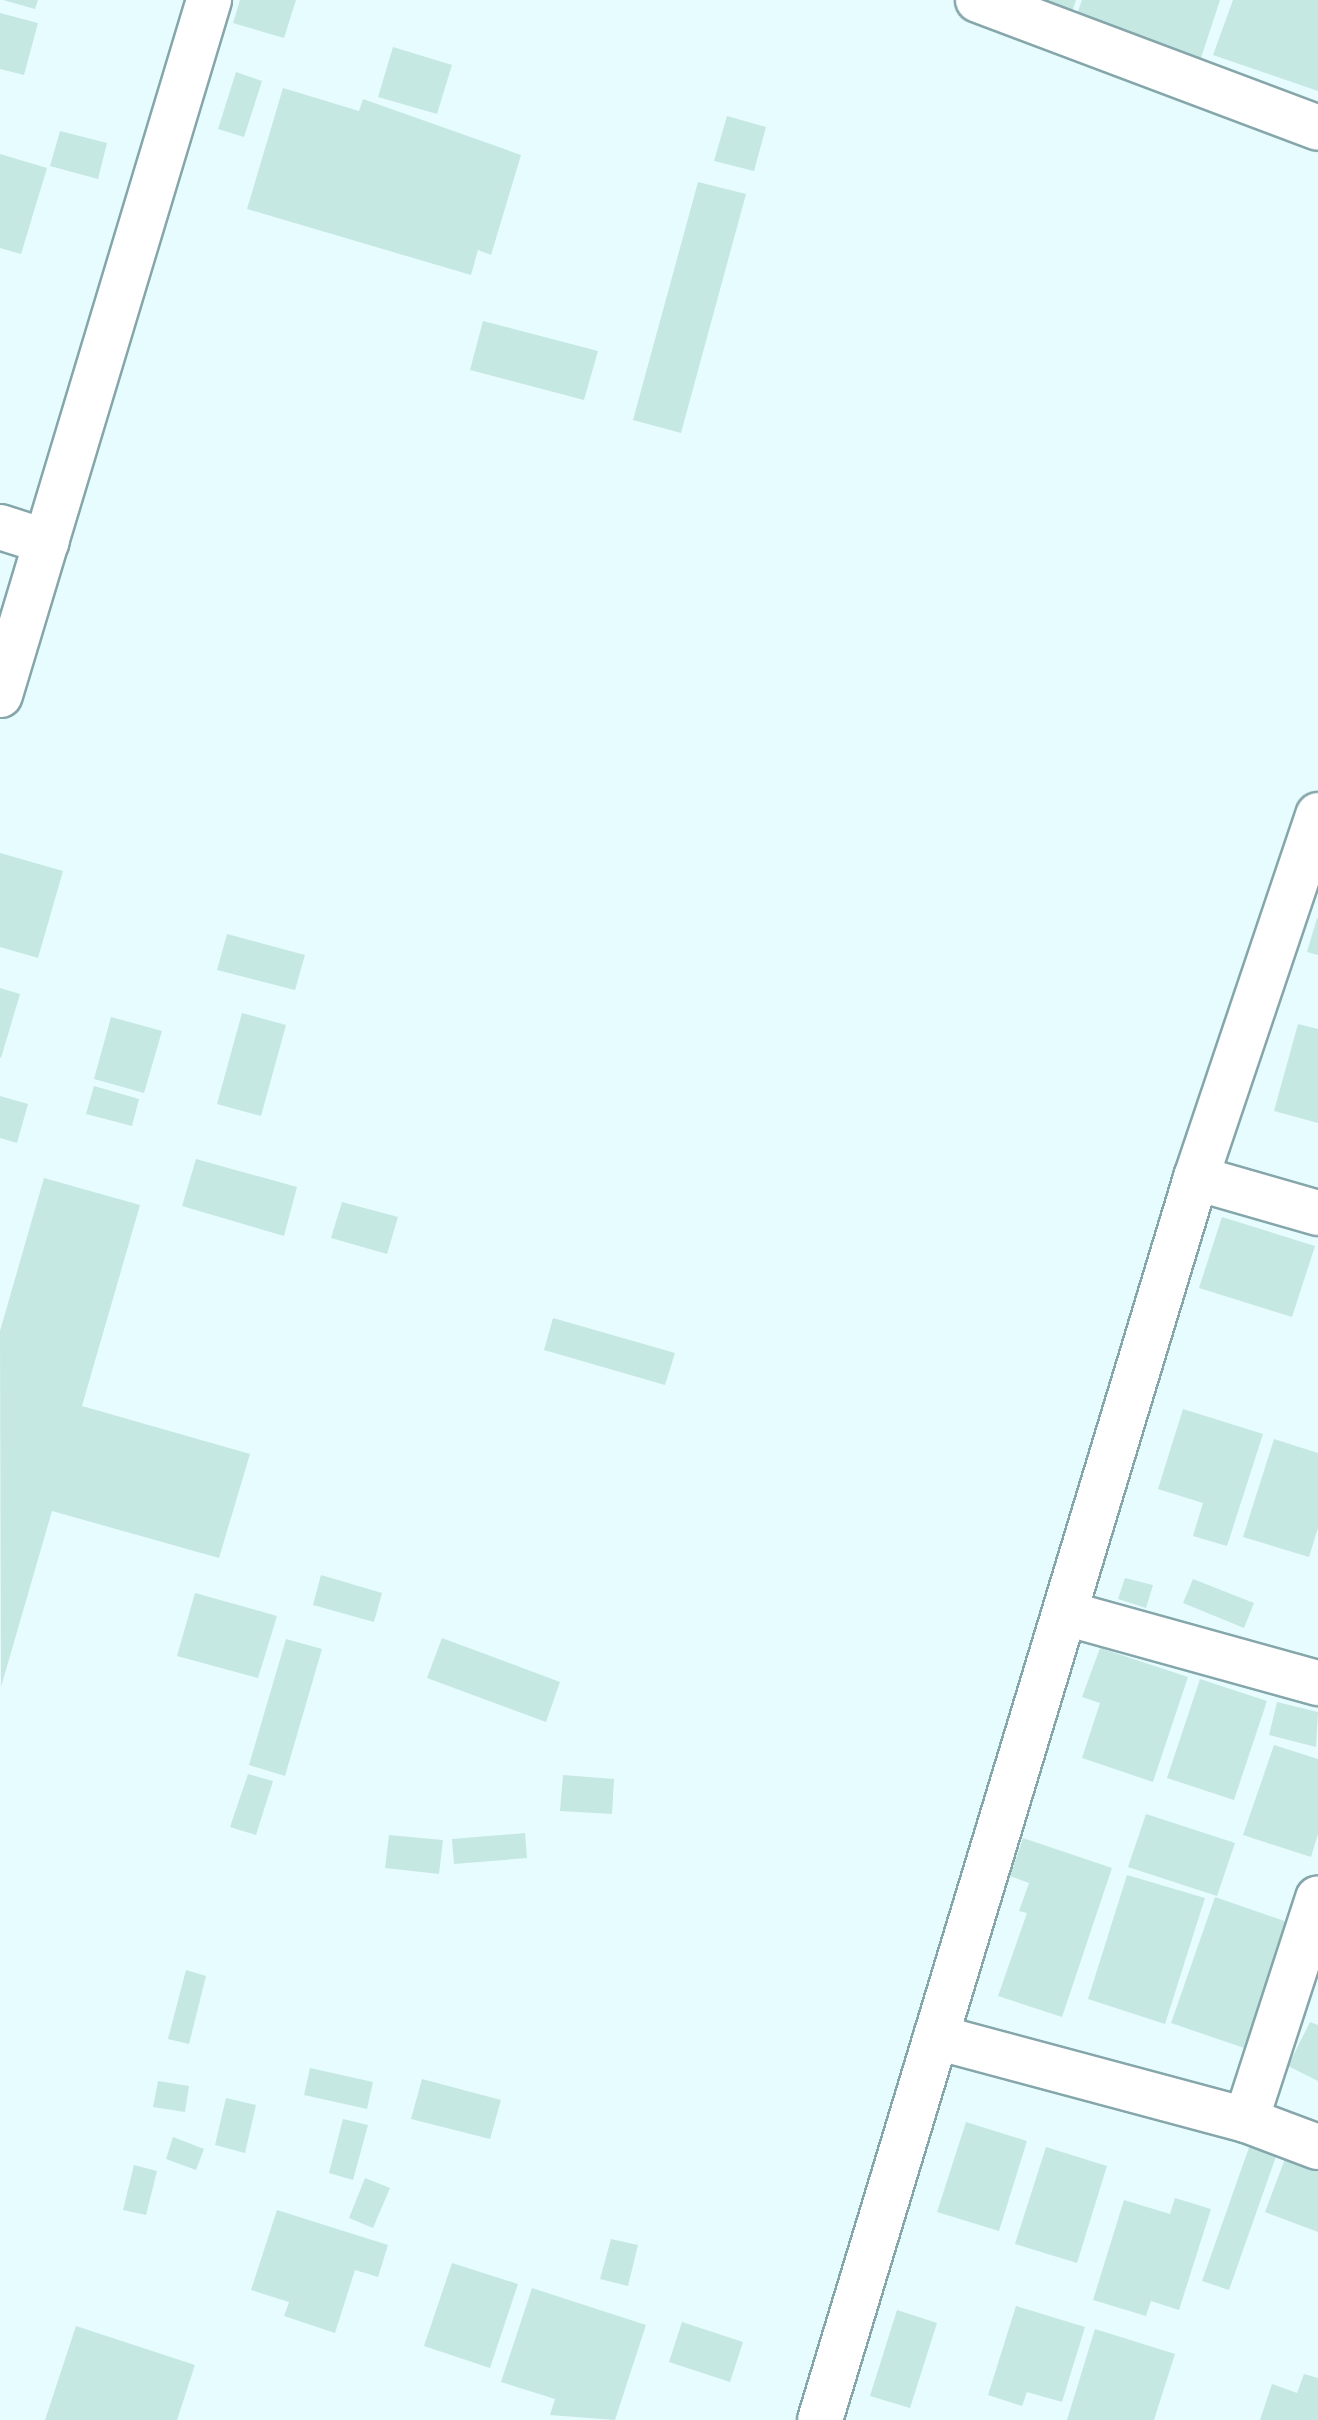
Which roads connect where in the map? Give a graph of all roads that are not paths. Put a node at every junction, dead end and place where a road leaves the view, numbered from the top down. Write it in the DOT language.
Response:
graph roads {
  1 [pos="209,0"];
  2 [pos="978,0"];
  3 [pos="1318,128"];
  4 [pos="0,527"];
  5 [pos="47,542"];
  6 [pos="0,695"];
  7 [pos="1318,815"];
  8 [pos="1196,1178"];
  9 [pos="1318,1213"];
  10 [pos="1065,1613"];
  11 [pos="1318,1683"];
  12 [pos="1318,1898"];
  13 [pos="936,2037"];
  14 [pos="1246,2120"];
  15 [pos="1318,2147"];
  16 [pos="820,2420"];
  1 -- 5 [label="street"];
  2 -- 3 [label="street"];
  4 -- 5 [label="street"];
  5 -- 6 [label="street"];
  7 -- 8 [label="street"];
  8 -- 9 [label="street"];
  8 -- 10 [label="street"];
  10 -- 11 [label="street"];
  10 -- 13 [label="street"];
  12 -- 14 [label="street"];
  13 -- 14 [label="street"];
  13 -- 16 [label="street"];
  14 -- 15 [label="street"];
}
